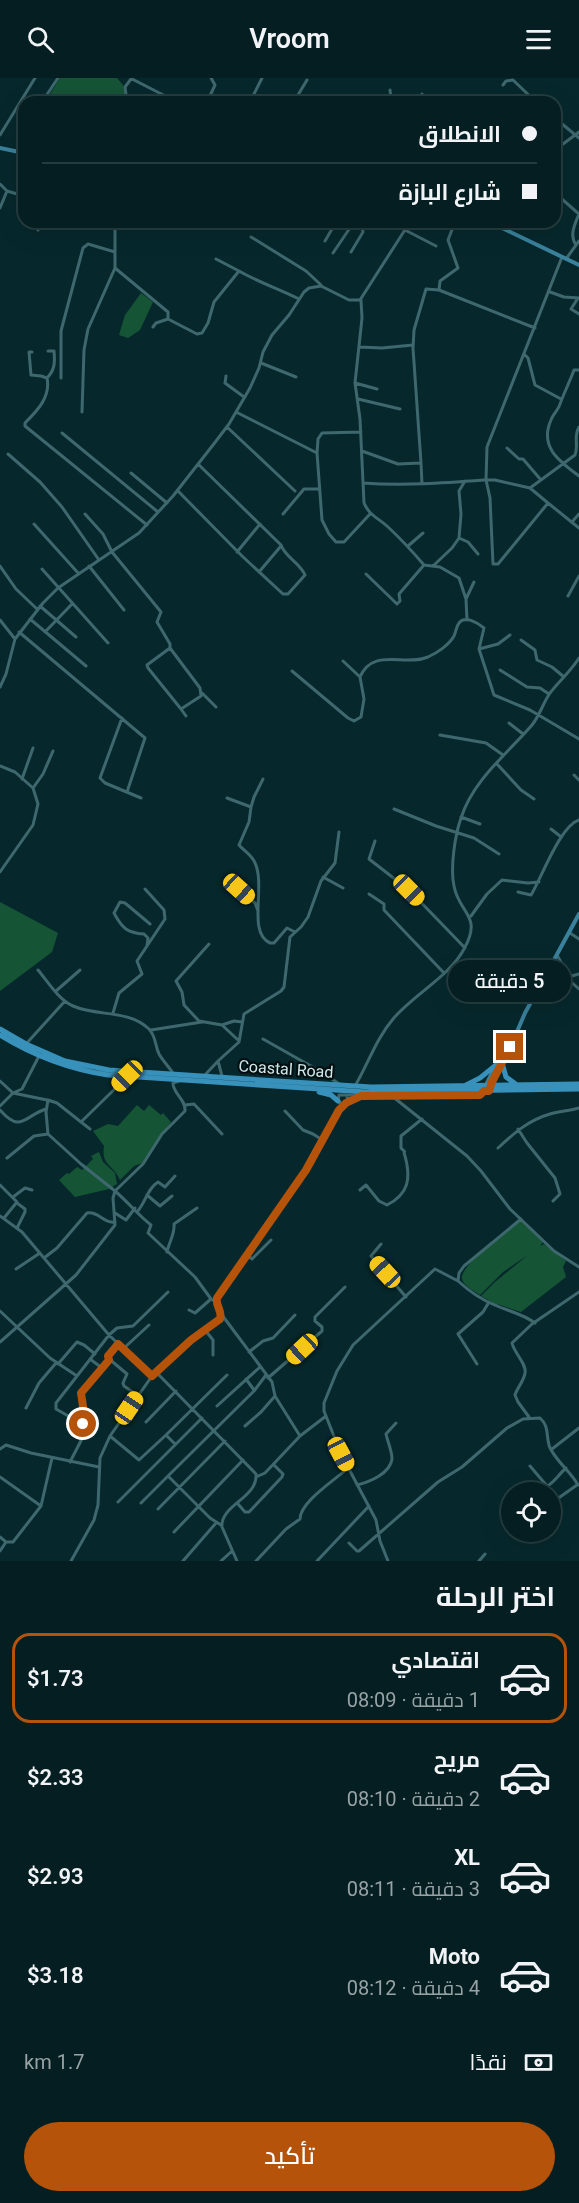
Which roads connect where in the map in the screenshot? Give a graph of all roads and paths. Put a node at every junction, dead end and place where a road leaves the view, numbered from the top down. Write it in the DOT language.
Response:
graph roads {
  1 [pos="36,78"];
  2 [pos="58,78"];
  3 [pos="132,78"];
  4 [pos="211,78"];
  5 [pos="262,78"];
  6 [pos="307,80"];
  7 [pos="503,85"];
  8 [pos="390,90"];
  9 [pos="25,96"];
  10 [pos="46,96"];
  11 [pos="126,96"];
  12 [pos="166,96"];
  13 [pos="210,96"];
  14 [pos="253,96"];
  15 [pos="299,96"];
  16 [pos="391,96"];
  17 [pos="530,96"];
  18 [pos="18,106"];
  19 [pos="561,122"];
  20 [pos="577,133"];
  21 [pos="0,135"];
  22 [pos="579,138"];
  23 [pos="561,145"];
  24 [pos="0,148"];
  25 [pos="18,151"];
  26 [pos="0,184"];
  27 [pos="7,191"];
  28 [pos="18,194"];
  29 [pos="561,198"];
  30 [pos="0,208"];
  31 [pos="579,214"];
  32 [pos="115,228"];
  33 [pos="335,228"];
  34 [pos="350,228"];
  35 [pos="362,228"];
  36 [pos="452,228"];
  37 [pos="502,228"];
  38 [pos="405,230"];
  39 [pos="251,237"];
  40 [pos="325,241"];
  41 [pos="579,241"];
  42 [pos="576,245"];
  43 [pos="436,246"];
  44 [pos="115,252"];
  45 [pos="351,252"];
  46 [pos="333,253"];
  47 [pos="564,258"];
  48 [pos="216,259"];
  49 [pos="579,265"];
  50 [pos="115,268"];
  51 [pos="239,271"];
  52 [pos="321,286"];
  53 [pos="439,290"];
  54 [pos="550,291"];
  55 [pos="579,298"];
  56 [pos="361,299"];
  57 [pos="299,300"];
  58 [pos="579,314"];
  59 [pos="168,319"];
  60 [pos="153,327"];
  61 [pos="535,328"];
  62 [pos="413,345"];
  63 [pos="359,347"];
  64 [pos="48,351"];
  65 [pos="32,352"];
  66 [pos="524,354"];
  67 [pos="261,363"];
  68 [pos="579,370"];
  69 [pos="226,376"];
  70 [pos="296,377"];
  71 [pos="47,378"];
  72 [pos="61,378"];
  73 [pos="355,383"];
  74 [pos="377,389"];
  75 [pos="244,398"];
  76 [pos="358,399"];
  77 [pos="561,399"];
  78 [pos="400,409"];
  79 [pos="81,412"];
  80 [pos="236,412"];
  81 [pos="227,427"];
  82 [pos="579,428"];
  83 [pos="361,432"];
  84 [pos="62,433"];
  85 [pos="507,448"];
  86 [pos="362,452"];
  87 [pos="317,453"];
  88 [pos="8,454"];
  89 [pos="421,463"];
  90 [pos="198,464"];
  91 [pos="564,464"];
  92 [pos="131,473"];
  93 [pos="579,476"];
  94 [pos="486,480"];
  95 [pos="541,480"];
  96 [pos="465,482"];
  97 [pos="363,483"];
  98 [pos="422,484"];
  99 [pos="530,488"];
  100 [pos="319,489"];
  101 [pos="178,490"];
  102 [pos="295,491"];
  103 [pos="167,503"];
  104 [pos="548,503"];
  105 [pos="158,512"];
  106 [pos="85,514"];
  107 [pos="283,514"];
  108 [pos="370,514"];
  109 [pos="579,514"];
  110 [pos="572,522"];
  111 [pos="34,524"];
  112 [pos="147,525"];
  113 [pos="260,525"];
  114 [pos="579,528"];
  115 [pos="423,533"];
  116 [pos="459,538"];
  117 [pos="281,546"];
  118 [pos="408,546"];
  119 [pos="112,552"];
  120 [pos="237,552"];
  121 [pos="478,554"];
  122 [pos="99,560"];
  123 [pos="424,565"];
  124 [pos="0,566"];
  125 [pos="89,566"];
  126 [pos="434,566"];
  127 [pos="42,569"];
  128 [pos="259,572"];
  129 [pos="79,574"];
  130 [pos="366,574"];
  131 [pos="579,576"];
  132 [pos="474,582"];
  133 [pos="58,588"];
  134 [pos="568,596"];
  135 [pos="466,599"];
  136 [pos="72,604"];
  137 [pos="39,608"];
  138 [pos="124,610"];
  139 [pos="30,619"];
  140 [pos="0,620"];
  141 [pos="467,620"];
  142 [pos="56,621"];
  143 [pos="19,632"];
  144 [pos="45,632"];
  145 [pos="510,635"];
  146 [pos="76,637"];
  147 [pos="15,639"];
  148 [pos="521,640"];
  149 [pos="108,643"];
  150 [pos="170,648"];
  151 [pos="478,649"];
  152 [pos="579,658"];
  153 [pos="343,661"];
  154 [pos="86,666"];
  155 [pos="500,670"];
  156 [pos="292,671"];
  157 [pos="564,676"];
  158 [pos="360,677"];
  159 [pos="1,682"];
  160 [pos="0,687"];
  161 [pos="202,693"];
  162 [pos="549,694"];
  163 [pos="216,707"];
  164 [pos="181,709"];
  165 [pos="538,715"];
  166 [pos="186,716"];
  167 [pos="122,718"];
  168 [pos="509,723"];
  169 [pos="523,734"];
  170 [pos="440,735"];
  171 [pos="578,737"];
  172 [pos="33,748"];
  173 [pos="53,751"];
  174 [pos="503,755"];
  175 [pos="497,764"];
  176 [pos="0,766"];
  177 [pos="574,775"];
  178 [pos="22,779"];
  179 [pos="263,779"];
  180 [pos="579,780"];
  181 [pos="33,788"];
  182 [pos="127,792"];
  183 [pos="141,798"];
  184 [pos="227,798"];
  185 [pos="534,800"];
  186 [pos="251,807"];
  187 [pos="394,809"];
  188 [pos="461,816"];
  189 [pos="579,820"];
  190 [pos="480,824"];
  191 [pos="551,829"];
  192 [pos="339,832"];
  193 [pos="457,832"];
  194 [pos="560,836"];
  195 [pos="375,842"];
  196 [pos="499,854"];
  197 [pos="0,872"];
  198 [pos="323,877"];
  199 [pos="538,882"];
  200 [pos="344,888"];
  201 [pos="145,889"];
  202 [pos="239,889"];
  203 [pos="518,892"];
  204 [pos="369,894"];
  205 [pos="258,912"];
  206 [pos="579,914"];
  207 [pos="470,916"];
  208 [pos="150,924"];
  209 [pos="295,932"];
  210 [pos="570,933"];
  211 [pos="579,939"];
  212 [pos="209,944"];
  213 [pos="146,948"];
  214 [pos="465,948"];
  215 [pos="557,955"];
  216 [pos="552,965"];
  217 [pos="38,969"];
  218 [pos="80,970"];
  219 [pos="444,973"];
  220 [pos="579,974"];
  221 [pos="579,989"];
  222 [pos="56,991"];
  223 [pos="64,1001"];
  224 [pos="113,1014"];
  225 [pos="202,1022"];
  226 [pos="242,1022"];
  227 [pos="222,1025"];
  228 [pos="0,1029"];
  229 [pos="151,1030"];
  230 [pos="0,1035"];
  231 [pos="263,1039"];
  232 [pos="239,1042"];
  233 [pos="26,1044"];
  234 [pos="39,1056"];
  235 [pos="218,1061"];
  236 [pos="499,1064"];
  237 [pos="174,1075"];
  238 [pos="127,1076"];
  239 [pos="204,1077"];
  240 [pos="222,1078"];
  241 [pos="0,1081"];
  242 [pos="180,1081"];
  243 [pos="579,1084"];
  244 [pos="341,1085"];
  245 [pos="355,1086"];
  246 [pos="464,1086"];
  247 [pos="518,1086"];
  248 [pos="306,1089"];
  249 [pos="487,1089"];
  250 [pos="579,1089"];
  251 [pos="13,1093"];
  252 [pos="345,1095"];
  253 [pos="361,1096"];
  254 [pos="392,1096"];
  255 [pos="402,1096"];
  256 [pos="48,1100"];
  257 [pos="338,1101"];
  258 [pos="346,1103"];
  259 [pos="400,1104"];
  260 [pos="185,1105"];
  261 [pos="0,1108"];
  262 [pos="46,1108"];
  263 [pos="579,1108"];
  264 [pos="285,1111"];
  265 [pos="337,1114"];
  266 [pos="422,1119"];
  267 [pos="81,1122"];
  268 [pos="90,1129"];
  269 [pos="518,1129"];
  270 [pos="48,1134"];
  271 [pos="222,1134"];
  272 [pos="324,1141"];
  273 [pos="498,1148"];
  274 [pos="8,1158"];
  275 [pos="175,1176"];
  276 [pos="0,1185"];
  277 [pos="32,1190"];
  278 [pos="360,1190"];
  279 [pos="116,1191"];
  280 [pos="147,1195"];
  281 [pos="172,1196"];
  282 [pos="13,1197"];
  283 [pos="553,1201"];
  284 [pos="17,1203"];
  285 [pos="197,1208"];
  286 [pos="136,1210"];
  287 [pos="115,1214"];
  288 [pos="2,1217"];
  289 [pos="521,1219"];
  290 [pos="115,1222"];
  291 [pos="17,1229"];
  292 [pos="271,1240"];
  293 [pos="381,1244"];
  294 [pos="167,1252"];
  295 [pos="40,1253"];
  296 [pos="246,1254"];
  297 [pos="44,1258"];
  298 [pos="579,1267"];
  299 [pos="16,1269"];
  300 [pos="458,1281"];
  301 [pos="66,1284"];
  302 [pos="345,1287"];
  303 [pos="168,1292"];
  304 [pos="579,1292"];
  305 [pos="406,1297"];
  306 [pos="211,1299"];
  307 [pos="216,1302"];
  308 [pos="489,1302"];
  309 [pos="189,1310"];
  310 [pos="0,1311"];
  311 [pos="221,1314"];
  312 [pos="295,1316"];
  313 [pos="535,1323"];
  314 [pos="149,1325"];
  315 [pos="18,1327"];
  316 [pos="205,1330"];
  317 [pos="109,1335"];
  318 [pos="0,1342"];
  319 [pos="118,1344"];
  320 [pos="123,1349"];
  321 [pos="249,1352"];
  322 [pos="94,1354"];
  323 [pos="213,1355"];
  324 [pos="90,1359"];
  325 [pos="109,1360"];
  326 [pos="57,1364"];
  327 [pos="477,1364"];
  328 [pos="260,1367"];
  329 [pos="102,1368"];
  330 [pos="156,1372"];
  331 [pos="76,1376"];
  332 [pos="152,1376"];
  333 [pos="227,1376"];
  334 [pos="267,1376"];
  335 [pos="246,1379"];
  336 [pos="255,1390"];
  337 [pos="176,1391"];
  338 [pos="138,1395"];
  339 [pos="274,1396"];
  340 [pos="217,1406"];
  341 [pos="26,1408"];
  342 [pos="193,1409"];
  343 [pos="326,1416"];
  344 [pos="529,1417"];
  345 [pos="202,1418"];
  346 [pos="146,1422"];
  347 [pos="396,1423"];
  348 [pos="86,1426"];
  349 [pos="245,1426"];
  350 [pos="579,1428"];
  351 [pos="215,1431"];
  352 [pos="166,1435"];
  353 [pos="110,1436"];
  354 [pos="300,1436"];
  355 [pos="225,1441"];
  356 [pos="175,1444"];
  357 [pos="0,1449"];
  358 [pos="552,1449"];
  359 [pos="52,1458"];
  360 [pos="243,1460"];
  361 [pos="70,1462"];
  362 [pos="274,1465"];
  363 [pos="530,1466"];
  364 [pos="99,1467"];
  365 [pos="348,1468"];
  366 [pos="566,1468"];
  367 [pos="0,1476"];
  368 [pos="168,1476"];
  369 [pos="256,1477"];
  370 [pos="357,1485"];
  371 [pos="578,1485"];
  372 [pos="179,1487"];
  373 [pos="561,1497"];
  374 [pos="118,1502"];
  375 [pos="141,1503"];
  376 [pos="237,1503"];
  377 [pos="41,1506"];
  378 [pos="198,1506"];
  379 [pos="369,1506"];
  380 [pos="158,1509"];
  381 [pos="216,1522"];
  382 [pos="221,1525"];
  383 [pos="174,1532"];
  384 [pos="379,1534"];
  385 [pos="0,1537"];
  386 [pos="6,1542"];
  387 [pos="349,1543"];
  388 [pos="0,1551"];
  389 [pos="232,1551"];
  390 [pos="485,1554"];
  391 [pos="71,1561"];
  392 [pos="183,1561"];
  393 [pos="221,1561"];
  394 [pos="237,1561"];
  395 [pos="256,1561"];
  396 [pos="317,1561"];
  397 [pos="388,1561"];
  398 [pos="479,1561"];
  1 -- 9 [label="street"];
  2 -- 10 [label="street"];
  3 -- 11 [label="street"];
  3 -- 12 [label="street"];
  4 -- 13 [label="street"];
  5 -- 14 [label="street"];
  6 -- 15 [label="street"];
  7 -- 17 [label="street"];
  8 -- 16 [label="street"];
  18 -- 21 [label="street"];
  19 -- 20 [label="street"];
  20 -- 22 [label="street"];
  20 -- 23 [label="street"];
  24 -- 25 [label="main road"];
  26 -- 27 [label="street"];
  27 -- 28 [label="street"];
  27 -- 30 [label="street"];
  29 -- 31 [label="street"];
  31 -- 42 [label="street"];
  32 -- 44 [label="street"];
  33 -- 40 [label="street"];
  34 -- 46 [label="street"];
  35 -- 45 [label="street"];
  36 -- 53 [label="street"];
  37 -- 47 [label="main road"];
  38 -- 43 [label="street"];
  38 -- 56 [label="street"];
  39 -- 52 [label="street"];
  41 -- 42 [label="street"];
  42 -- 47 [label="street"];
  44 -- 50 [label="street"];
  44 -- 72 [label="street"];
  47 -- 49 [label="main road"];
  47 -- 54 [label="street"];
  48 -- 51 [label="street"];
  50 -- 59 [label="street"];
  50 -- 79 [label="street"];
  51 -- 57 [label="street"];
  51 -- 59 [label="street"];
  52 -- 56 [label="street"];
  52 -- 57 [label="street"];
  53 -- 61 [label="street"];
  53 -- 62 [label="street"];
  54 -- 55 [label="street"];
  54 -- 61 [label="street"];
  55 -- 58 [label="street"];
  56 -- 63 [label="street"];
  57 -- 67 [label="street"];
  59 -- 60 [label="street"];
  61 -- 66 [label="street"];
  62 -- 63 [label="street"];
  62 -- 89 [label="street"];
  63 -- 73 [label="street"];
  64 -- 71 [label="street"];
  65 -- 71 [label="street"];
  66 -- 77 [label="street"];
  66 -- 94 [label="street"];
  67 -- 70 [label="street"];
  67 -- 75 [label="street"];
  68 -- 77 [label="street"];
  69 -- 75 [label="street"];
  71 -- 112 [label="street"];
  73 -- 74 [label="street"];
  73 -- 76 [label="street"];
  75 -- 80 [label="street"];
  76 -- 78 [label="street"];
  76 -- 83 [label="street"];
  77 -- 91 [label="street"];
  80 -- 81 [label="street"];
  80 -- 87 [label="street"];
  81 -- 90 [label="street"];
  81 -- 102 [label="street"];
  82 -- 91 [label="street"];
  83 -- 86 [label="street"];
  83 -- 87 [label="street"];
  84 -- 105 [label="street"];
  85 -- 95 [label="street"];
  86 -- 89 [label="street"];
  86 -- 97 [label="street"];
  87 -- 100 [label="street"];
  88 -- 122 [label="street"];
  89 -- 98 [label="street"];
  90 -- 101 [label="street"];
  90 -- 113 [label="street"];
  91 -- 93 [label="street"];
  91 -- 95 [label="street"];
  92 -- 103 [label="street"];
  94 -- 96 [label="street"];
  94 -- 99 [label="street"];
  94 -- 104 [label="street"];
  95 -- 99 [label="street"];
  96 -- 98 [label="street"];
  96 -- 116 [label="street"];
  97 -- 98 [label="street"];
  97 -- 108 [label="street"];
  99 -- 104 [label="street"];
  100 -- 107 [label="street"];
  100 -- 108 [label="street"];
  101 -- 103 [label="street"];
  101 -- 120 [label="street"];
  103 -- 105 [label="street"];
  104 -- 110 [label="street"];
  105 -- 112 [label="street"];
  106 -- 119 [label="street"];
  108 -- 118 [label="street"];
  109 -- 110 [label="street"];
  110 -- 114 [label="street"];
  111 -- 129 [label="street"];
  112 -- 119 [label="street"];
  113 -- 117 [label="street"];
  113 -- 120 [label="street"];
  115 -- 118 [label="street"];
  116 -- 121 [label="street"];
  116 -- 126 [label="street"];
  117 -- 128 [label="street"];
  117 -- 128 [label="street"];
  118 -- 123 [label="street"];
  119 -- 122 [label="street"];
  119 -- 150 [label="street"];
  120 -- 128 [label="street"];
  122 -- 125 [label="street"];
  123 -- 126 [label="street"];
  123 -- 130 [label="street"];
  124 -- 137 [label="street"];
  125 -- 129 [label="street"];
  125 -- 138 [label="street"];
  126 -- 135 [label="street"];
  127 -- 133 [label="street"];
  129 -- 133 [label="street"];
  131 -- 134 [label="street"];
  132 -- 135 [label="street"];
  133 -- 136 [label="street"];
  133 -- 137 [label="street"];
  135 -- 141 [label="street"];
  136 -- 142 [label="street"];
  136 -- 149 [label="street"];
  137 -- 139 [label="street"];
  137 -- 142 [label="street"];
  139 -- 143 [label="street"];
  139 -- 144 [label="street"];
  140 -- 147 [label="street"];
  141 -- 151 [label="street"];
  141 -- 158 [label="street"];
  142 -- 144 [label="street"];
  142 -- 146 [label="street"];
  143 -- 147 [label="street"];
  143 -- 167 [label="street"];
  144 -- 154 [label="street"];
  145 -- 151 [label="street"];
  147 -- 159 [label="street"];
  148 -- 157 [label="street"];
  150 -- 161 [label="street"];
  150 -- 164 [label="street"];
  151 -- 165 [label="street"];
  152 -- 157 [label="street"];
  153 -- 158 [label="street"];
  155 -- 162 [label="street"];
  156 -- 158 [label="street"];
  157 -- 162 [label="street"];
  159 -- 160 [label="street"];
  161 -- 163 [label="street"];
  161 -- 164 [label="street"];
  162 -- 165 [label="street"];
  164 -- 166 [label="street"];
  165 -- 169 [label="street"];
  165 -- 171 [label="street"];
  167 -- 182 [label="street"];
  167 -- 182 [label="street"];
  168 -- 169 [label="street"];
  169 -- 174 [label="street"];
  170 -- 174 [label="street"];
  172 -- 178 [label="street"];
  173 -- 181 [label="street"];
  174 -- 175 [label="street"];
  175 -- 185 [label="street"];
  175 -- 188 [label="street"];
  176 -- 178 [label="street"];
  177 -- 180 [label="street"];
  178 -- 181 [label="street"];
  179 -- 186 [label="street"];
  181 -- 197 [label="street"];
  182 -- 183 [label="street"];
  184 -- 186 [label="street"];
  186 -- 205 [label="street"];
  187 -- 193 [label="street"];
  188 -- 190 [label="street"];
  188 -- 193 [label="street"];
  189 -- 194 [label="street"];
  191 -- 194 [label="street"];
  192 -- 198 [label="street"];
  193 -- 196 [label="street"];
  193 -- 207 [label="street"];
  194 -- 199 [label="street"];
  195 -- 214 [label="street"];
  198 -- 200 [label="street"];
  198 -- 209 [label="street"];
  199 -- 203 [label="street"];
  199 -- 207 [label="street"];
  201 -- 213 [label="street"];
  202 -- 205 [label="street"];
  204 -- 219 [label="street"];
  205 -- 209 [label="street"];
  206 -- 210 [label="main road"];
  207 -- 214 [label="street"];
  208 -- 213 [label="street"];
  209 -- 226 [label="street"];
  210 -- 211 [label="street"];
  210 -- 215 [label="main road"];
  212 -- 225 [label="street"];
  213 -- 224 [label="street"];
  214 -- 219 [label="street"];
  215 -- 216 [label="main road"];
  215 -- 220 [label="street"];
  216 -- 221 [label="street"];
  216 -- 236 [label="main road"];
  217 -- 222 [label="street"];
  218 -- 222 [label="street"];
  219 -- 245 [label="street"];
  222 -- 223 [label="street"];
  223 -- 224 [label="street"];
  223 -- 233 [label="street"];
  224 -- 229 [label="street"];
  225 -- 227 [label="street"];
  225 -- 229 [label="street"];
  226 -- 227 [label="street"];
  226 -- 232 [label="street"];
  227 -- 232 [label="street"];
  228 -- 233 [label="highway, Coastal Road"];
  229 -- 237 [label="street"];
  230 -- 234 [label="highway, Coastal Road"];
  231 -- 244 [label="street"];
  232 -- 235 [label="street"];
  233 -- 237 [label="highway, Coastal Road"];
  234 -- 238 [label="highway, Coastal Road"];
  234 -- 251 [label="street"];
  235 -- 239 [label="street"];
  235 -- 240 [label="street"];
  236 -- 246 [label="highway"];
  236 -- 247 [label="highway"];
  236 -- 249 [label="main road"];
  237 -- 239 [label="highway, Coastal Road"];
  238 -- 242 [label="highway, Coastal Road"];
  238 -- 267 [label="street"];
  239 -- 240 [label="highway, Coastal Road"];
  240 -- 244 [label="highway, Coastal Road"];
  241 -- 251 [label="street"];
  242 -- 248 [label="highway, Coastal Road"];
  242 -- 260 [label="street"];
  243 -- 247 [label="highway, Coastal Road"];
  244 -- 245 [label="highway, Coastal Road"];
  245 -- 246 [label="highway, Coastal Road"];
  246 -- 249 [label="highway, Coastal Road"];
  247 -- 249 [label="highway, Coastal Road"];
  248 -- 249 [label="highway, Coastal Road"];
  248 -- 257 [label="highway"];
  249 -- 250 [label="highway, Coastal Road"];
  249 -- 255 [label="street"];
  251 -- 256 [label="street"];
  251 -- 261 [label="street"];
  252 -- 253 [label="street"];
  252 -- 257 [label="street"];
  252 -- 258 [label="street"];
  253 -- 254 [label="street"];
  253 -- 258 [label="street"];
  254 -- 255 [label="street"];
  254 -- 259 [label="street"];
  255 -- 259 [label="street"];
  256 -- 262 [label="street"];
  256 -- 267 [label="street"];
  257 -- 258 [label="street"];
  257 -- 265 [label="street"];
  258 -- 265 [label="street"];
  259 -- 266 [label="street"];
  260 -- 271 [label="street"];
  260 -- 279 [label="street"];
  261 -- 262 [label="street"];
  262 -- 270 [label="street"];
  263 -- 269 [label="street"];
  264 -- 272 [label="street"];
  265 -- 272 [label="street"];
  266 -- 278 [label="street"];
  266 -- 289 [label="street"];
  267 -- 268 [label="street"];
  269 -- 273 [label="street"];
  269 -- 283 [label="street"];
  270 -- 274 [label="street"];
  270 -- 279 [label="street"];
  272 -- 296 [label="street"];
  275 -- 280 [label="street"];
  276 -- 282 [label="street"];
  277 -- 282 [label="street"];
  279 -- 286 [label="street"];
  279 -- 287 [label="street"];
  280 -- 281 [label="street"];
  280 -- 286 [label="street"];
  282 -- 284 [label="street"];
  284 -- 288 [label="street"];
  284 -- 291 [label="street"];
  285 -- 294 [label="street"];
  286 -- 287 [label="street"];
  286 -- 294 [label="street"];
  287 -- 290 [label="street"];
  288 -- 291 [label="street"];
  289 -- 298 [label="street"];
  289 -- 300 [label="street"];
  290 -- 297 [label="street"];
  290 -- 301 [label="street"];
  291 -- 295 [label="street"];
  292 -- 296 [label="street"];
  293 -- 305 [label="street"];
  294 -- 306 [label="street"];
  295 -- 297 [label="street"];
  295 -- 299 [label="street"];
  296 -- 307 [label="street"];
  297 -- 301 [label="street"];
  300 -- 305 [label="street"];
  300 -- 308 [label="street"];
  301 -- 315 [label="street"];
  301 -- 317 [label="street"];
  302 -- 334 [label="street"];
  303 -- 317 [label="street"];
  304 -- 313 [label="street"];
  305 -- 343 [label="street"];
  306 -- 307 [label="street"];
  306 -- 309 [label="street"];
  307 -- 311 [label="street"];
  308 -- 313 [label="street"];
  308 -- 327 [label="street"];
  310 -- 315 [label="street"];
  311 -- 316 [label="street"];
  311 -- 321 [label="street"];
  312 -- 321 [label="street"];
  313 -- 344 [label="street"];
  314 -- 320 [label="street"];
  315 -- 318 [label="street"];
  315 -- 326 [label="street"];
  316 -- 323 [label="street"];
  316 -- 330 [label="street"];
  317 -- 319 [label="street"];
  317 -- 322 [label="street"];
  319 -- 320 [label="street"];
  319 -- 325 [label="street"];
  320 -- 332 [label="street"];
  321 -- 328 [label="street"];
  322 -- 324 [label="street"];
  322 -- 326 [label="street"];
  324 -- 329 [label="street"];
  324 -- 331 [label="street"];
  325 -- 329 [label="street"];
  325 -- 338 [label="street"];
  326 -- 331 [label="street"];
  326 -- 341 [label="street"];
  328 -- 334 [label="street"];
  328 -- 335 [label="street"];
  329 -- 348 [label="street"];
  330 -- 332 [label="street"];
  330 -- 337 [label="street"];
  331 -- 348 [label="street"];
  332 -- 338 [label="street"];
  333 -- 342 [label="street"];
  334 -- 336 [label="street"];
  334 -- 339 [label="street"];
  335 -- 336 [label="street"];
  335 -- 340 [label="street"];
  336 -- 351 [label="street"];
  337 -- 342 [label="street"];
  337 -- 346 [label="street"];
  338 -- 353 [label="street"];
  339 -- 349 [label="street"];
  339 -- 354 [label="street"];
  342 -- 345 [label="street"];
  342 -- 352 [label="street"];
  343 -- 354 [label="street"];
  343 -- 365 [label="street"];
  344 -- 358 [label="street"];
  344 -- 384 [label="street"];
  345 -- 351 [label="street"];
  345 -- 356 [label="street"];
  347 -- 370 [label="street"];
  348 -- 361 [label="street"];
  350 -- 358 [label="street"];
  351 -- 355 [label="street"];
  351 -- 368 [label="street"];
  352 -- 353 [label="street"];
  352 -- 356 [label="street"];
  353 -- 364 [label="street"];
  354 -- 362 [label="street"];
  355 -- 360 [label="street"];
  355 -- 372 [label="street"];
  356 -- 374 [label="street"];
  357 -- 359 [label="street"];
  358 -- 366 [label="street"];
  359 -- 361 [label="street"];
  359 -- 377 [label="street"];
  360 -- 369 [label="street"];
  360 -- 378 [label="street"];
  361 -- 364 [label="street"];
  362 -- 369 [label="street"];
  362 -- 376 [label="street"];
  363 -- 366 [label="street"];
  364 -- 391 [label="street"];
  365 -- 370 [label="street"];
  365 -- 395 [label="street"];
  366 -- 371 [label="street"];
  367 -- 377 [label="street"];
  368 -- 372 [label="street"];
  368 -- 375 [label="street"];
  369 -- 376 [label="street"];
  370 -- 379 [label="street"];
  371 -- 373 [label="street"];
  372 -- 378 [label="street"];
  372 -- 380 [label="street"];
  376 -- 382 [label="street"];
  377 -- 386 [label="street"];
  378 -- 381 [label="street"];
  378 -- 383 [label="street"];
  379 -- 384 [label="street"];
  379 -- 396 [label="street"];
  381 -- 382 [label="street"];
  381 -- 392 [label="street"];
  382 -- 389 [label="street"];
  384 -- 387 [label="street"];
  384 -- 397 [label="street"];
  385 -- 386 [label="street"];
  386 -- 388 [label="street"];
  389 -- 393 [label="street"];
  389 -- 394 [label="street"];
  390 -- 398 [label="street"];
}
